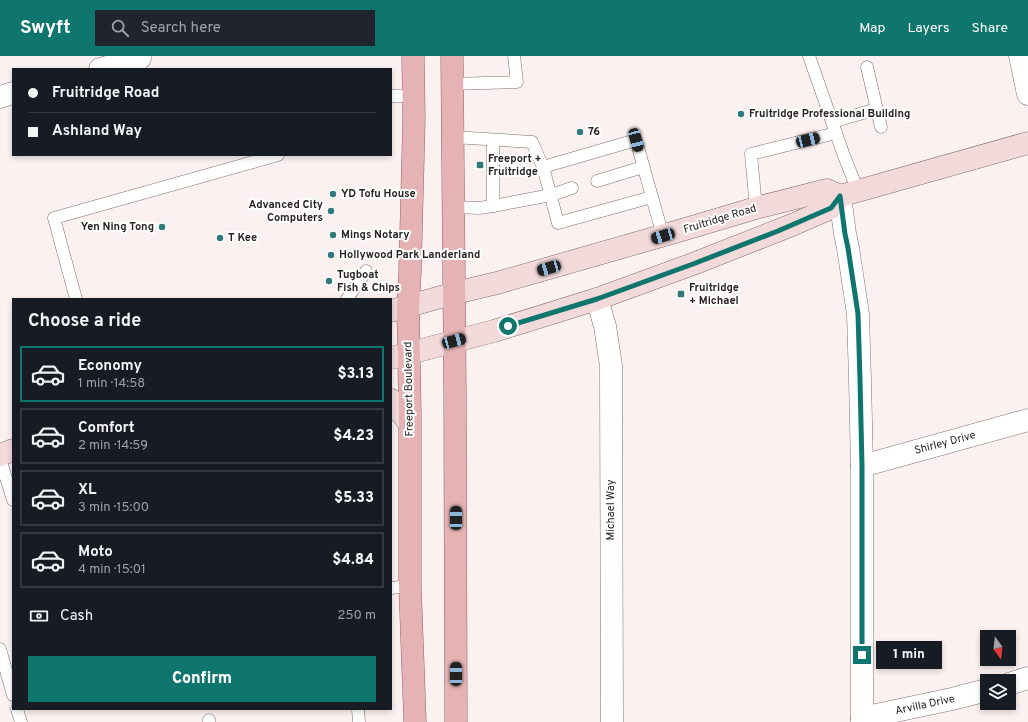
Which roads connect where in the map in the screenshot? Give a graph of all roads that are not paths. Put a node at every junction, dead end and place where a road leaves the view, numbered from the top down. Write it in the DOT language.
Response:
graph roads {
  1 [pos="413,56"];
  2 [pos="452,56"];
  3 [pos="514,56"];
  4 [pos="809,56"];
  5 [pos="1020,56"];
  6 [pos="139,57"];
  7 [pos="867,67"];
  8 [pos="103,68"];
  9 [pos="452,84"];
  10 [pos="12,93"];
  11 [pos="1028,94"];
  12 [pos="392,96"];
  13 [pos="414,96"];
  14 [pos="0,97"];
  15 [pos="877,108"];
  16 [pos="881,126"];
  17 [pos="834,127"];
  18 [pos="453,137"];
  19 [pos="493,140"];
  20 [pos="1028,143"];
  21 [pos="274,156"];
  22 [pos="543,167"];
  23 [pos="643,167"];
  24 [pos="597,181"];
  25 [pos="572,188"];
  26 [pos="849,194"];
  27 [pos="550,195"];
  28 [pos="652,197"];
  29 [pos="493,206"];
  30 [pos="453,207"];
  31 [pos="756,208"];
  32 [pos="663,236"];
  33 [pos="366,271"];
  34 [pos="455,293"];
  35 [pos="76,298"];
  36 [pos="348,298"];
  37 [pos="597,299"];
  38 [pos="399,309"];
  39 [pos="454,341"];
  40 [pos="400,355"];
  41 [pos="392,401"];
  42 [pos="1028,420"];
  43 [pos="409,423"];
  44 [pos="12,450"];
  45 [pos="0,455"];
  46 [pos="0,459"];
  47 [pos="862,466"];
  48 [pos="12,497"];
  49 [pos="401,587"];
  50 [pos="0,649"];
  51 [pos="1028,678"];
  52 [pos="1016,682"];
  53 [pos="12,691"];
  54 [pos="980,692"];
  55 [pos="17,710"];
  56 [pos="358,710"];
  57 [pos="862,720"];
  58 [pos="20,722"];
  59 [pos="359,722"];
  60 [pos="415,722"];
  61 [pos="456,722"];
  62 [pos="612,722"];
  1 -- 13 [label="main road, Freeport Boulevard"];
  2 -- 9 [label="main road"];
  3 -- 9 [label="lane"];
  4 -- 17 [label="lane"];
  5 -- 11 [label="street"];
  6 -- 8 [label="street"];
  7 -- 15 [label="lane"];
  9 -- 18 [label="main road"];
  10 -- 14 [label="street"];
  12 -- 13 [label="lane"];
  13 -- 38 [label="main road, Freeport Boulevard"];
  15 -- 16 [label="lane"];
  15 -- 17 [label="lane"];
  17 -- 26 [label="lane"];
  17 -- 31 [label="lane"];
  18 -- 19 [label="lane"];
  18 -- 30 [label="main road"];
  19 -- 22 [label="lane"];
  19 -- 29 [label="lane"];
  20 -- 26 [label="main road, Fruitridge Road"];
  21 -- 35 [label="lane"];
  22 -- 23 [label="lane"];
  22 -- 27 [label="lane"];
  23 -- 24 [label="lane"];
  23 -- 28 [label="lane"];
  25 -- 27 [label="lane"];
  26 -- 31 [label="main road, Fruitridge Road"];
  26 -- 37 [label="main road"];
  26 -- 47 [label="street"];
  27 -- 28 [label="lane"];
  27 -- 29 [label="lane"];
  28 -- 32 [label="lane"];
  29 -- 30 [label="lane"];
  30 -- 34 [label="main road"];
  31 -- 32 [label="main road, Fruitridge Road"];
  32 -- 34 [label="main road, Fruitridge Road"];
  33 -- 36 [label="lane"];
  34 -- 38 [label="main road, Fruitridge Road"];
  34 -- 39 [label="main road"];
  37 -- 39 [label="main road"];
  37 -- 62 [label="street, Michael Way"];
  38 -- 40 [label="main road, Freeport Boulevard"];
  39 -- 40 [label="main road"];
  39 -- 61 [label="main road"];
  40 -- 43 [label="main road, Freeport Boulevard"];
  41 -- 43 [label="main road"];
  42 -- 47 [label="street, Shirley Drive"];
  43 -- 49 [label="main road, Freeport Boulevard"];
  44 -- 45 [label="main road"];
  46 -- 48 [label="lane"];
  47 -- 57 [label="street"];
  49 -- 60 [label="main road, Freeport Boulevard"];
  50 -- 53 [label="lane"];
  51 -- 52 [label="street"];
  54 -- 57 [label="street, Arvilla Drive"];
  55 -- 58 [label="lane"];
  56 -- 59 [label="lane"];
}
